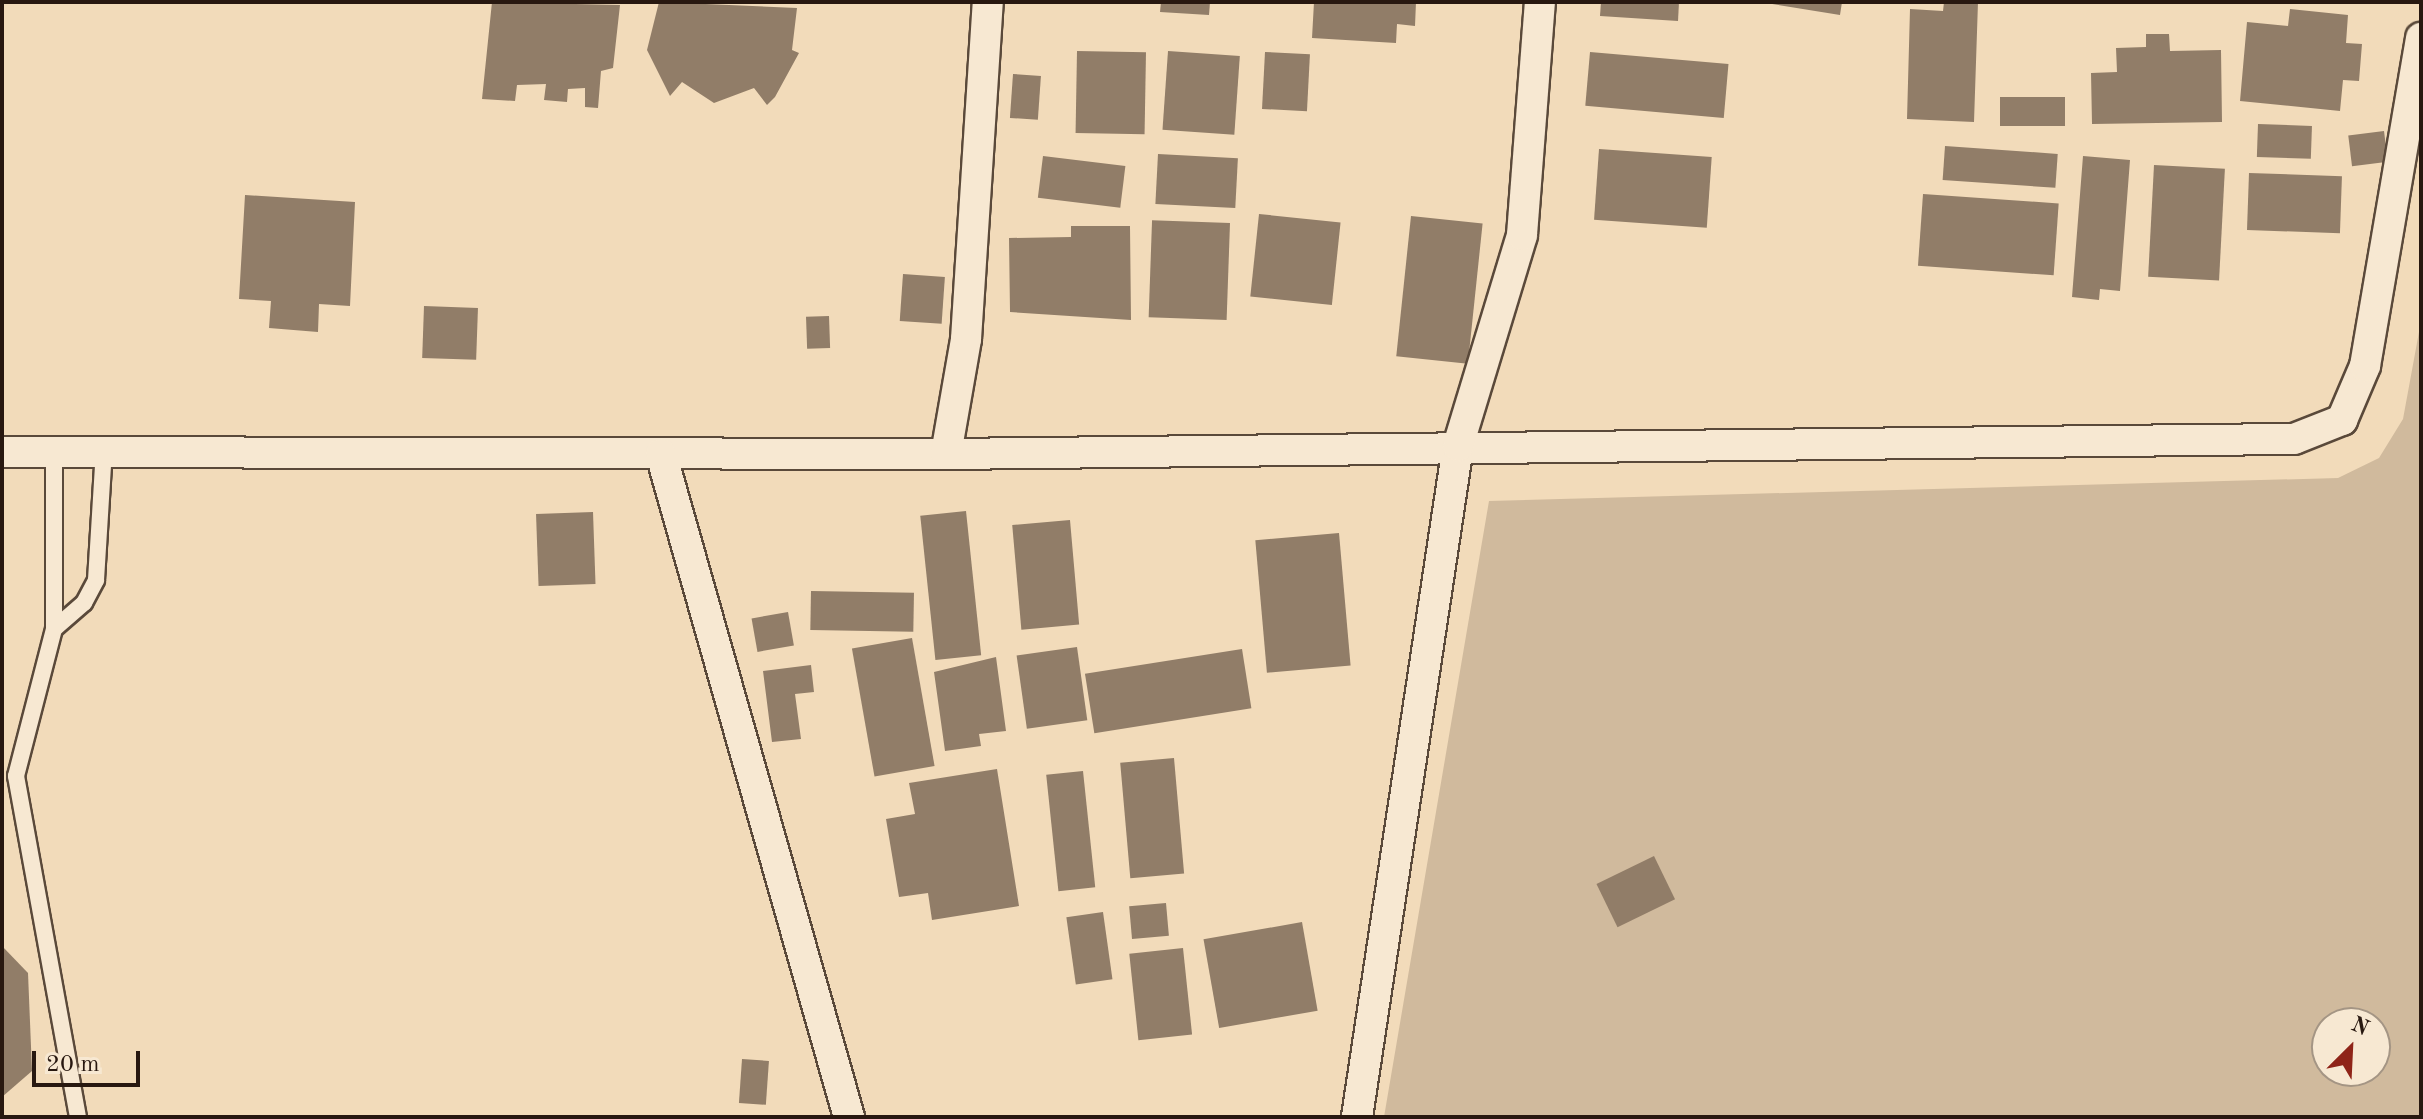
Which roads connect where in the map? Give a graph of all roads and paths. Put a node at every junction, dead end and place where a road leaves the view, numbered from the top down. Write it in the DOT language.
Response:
graph roads {
  1 [pos="988,2"];
  2 [pos="1540,2"];
  3 [pos="2421,38"];
  4 [pos="1458,446"];
  5 [pos="54,451"];
  6 [pos="104,451"];
  7 [pos="2,452"];
  8 [pos="661,454"];
  9 [pos="946,454"];
  10 [pos="54,629"];
  11 [pos="78,1117"];
  12 [pos="849,1117"];
  13 [pos="1357,1117"];
  1 -- 9 [label="street"];
  2 -- 4 [label="street"];
  3 -- 4 [label="street"];
  4 -- 9 [label="street"];
  4 -- 13 [label="street"];
  5 -- 6 [label="street"];
  5 -- 7 [label="street"];
  5 -- 10 [label="lane"];
  6 -- 8 [label="street"];
  6 -- 10 [label="lane"];
  8 -- 9 [label="street"];
  8 -- 12 [label="street"];
  10 -- 11 [label="lane"];
}
